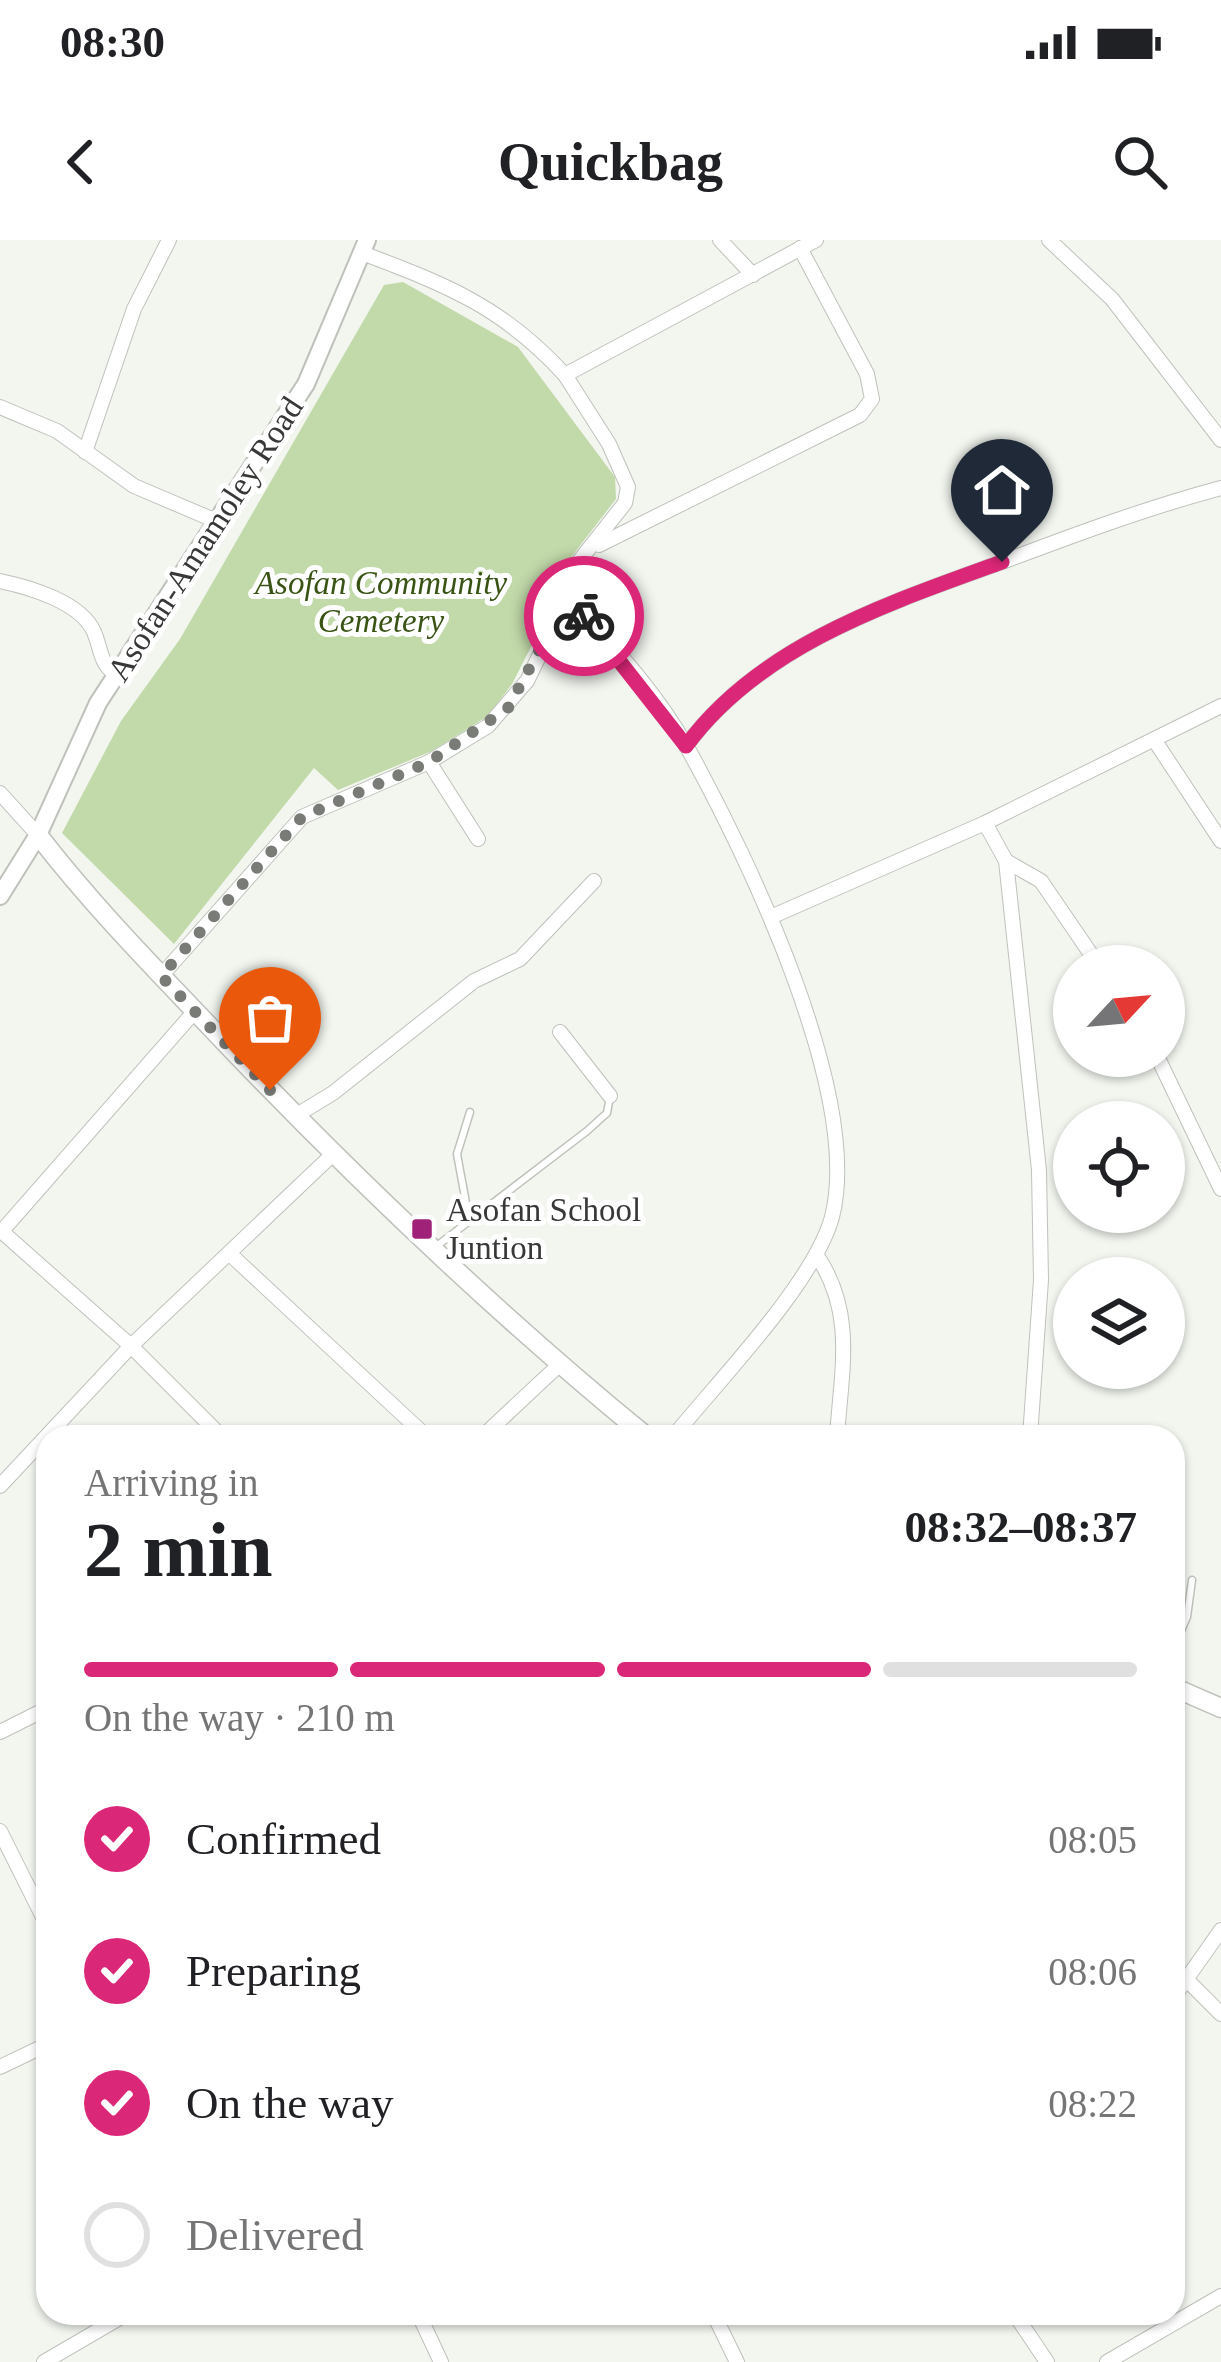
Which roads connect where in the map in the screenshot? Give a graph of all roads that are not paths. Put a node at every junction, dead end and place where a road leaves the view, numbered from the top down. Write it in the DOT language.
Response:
graph roads {
  1 [pos="169,240"];
  2 [pos="720,240"];
  3 [pos="816,240"];
  4 [pos="1049,240"];
  5 [pos="365,247"];
  6 [pos="800,248"];
  7 [pos="752,274"];
  8 [pos="565,375"];
  9 [pos="0,407"];
  10 [pos="1221,440"];
  11 [pos="85,452"];
  12 [pos="1221,488"];
  13 [pos="214,520"];
  14 [pos="595,546"];
  15 [pos="0,581"];
  16 [pos="567,599"];
  17 [pos="116,675"];
  18 [pos="1221,706"];
  19 [pos="1155,741"];
  20 [pos="686,746"];
  21 [pos="429,762"];
  22 [pos="0,793"];
  23 [pos="985,823"];
  24 [pos="38,836"];
  25 [pos="478,839"];
  26 [pos="1221,841"];
  27 [pos="1006,861"];
  28 [pos="594,881"];
  29 [pos="0,896"];
  30 [pos="773,916"];
  31 [pos="1084,945"];
  32 [pos="161,976"];
  33 [pos="196,1012"];
  34 [pos="560,1032"];
  35 [pos="1167,1077"];
  36 [pos="610,1096"];
  37 [pos="470,1112"];
  38 [pos="295,1116"];
  39 [pos="331,1156"];
  40 [pos="1221,1189"];
  41 [pos="470,1220"];
  42 [pos="1,1230"];
  43 [pos="431,1251"];
  44 [pos="232,1256"];
  45 [pos="818,1256"];
  46 [pos="131,1346"];
  47 [pos="559,1364"];
  48 [pos="57,1425"];
  49 [pos="210,1425"];
  50 [pos="414,1425"];
  51 [pos="495,1425"];
  52 [pos="633,1425"];
  53 [pos="683,1425"];
  54 [pos="838,1425"];
  55 [pos="1031,1425"];
  56 [pos="36,1448"];
  57 [pos="0,1486"];
  58 [pos="1192,1580"];
  59 [pos="1185,1622"];
  60 [pos="1185,1692"];
  61 [pos="1221,1708"];
  62 [pos="36,1714"];
  63 [pos="0,1732"];
  64 [pos="0,1831"];
  65 [pos="36,1903"];
  66 [pos="1221,1930"];
  67 [pos="1189,1982"];
  68 [pos="1185,1986"];
  69 [pos="1221,2014"];
  70 [pos="36,2050"];
  71 [pos="0,2067"];
  72 [pos="1221,2296"];
  73 [pos="1185,2317"];
  74 [pos="107,2325"];
  75 [pos="424,2325"];
  76 [pos="719,2325"];
  77 [pos="1022,2325"];
  78 [pos="1171,2325"];
  79 [pos="44,2362"];
  80 [pos="441,2362"];
  81 [pos="737,2362"];
  82 [pos="1047,2362"];
  83 [pos="1107,2362"];
  1 -- 11 [label="street"];
  2 -- 7 [label="street"];
  3 -- 6 [label="street"];
  4 -- 10 [label="street"];
  5 -- 8 [label="street"];
  5 -- 13 [label="street, Asofan-Amamoley Road"];
  6 -- 7 [label="street"];
  6 -- 14 [label="street"];
  7 -- 8 [label="street"];
  8 -- 14 [label="street"];
  9 -- 11 [label="street"];
  11 -- 13 [label="street"];
  12 -- 20 [label="street"];
  13 -- 17 [label="street, Asofan-Amamoley Road"];
  14 -- 16 [label="street"];
  15 -- 17 [label="street"];
  16 -- 20 [label="street"];
  16 -- 21 [label="street"];
  17 -- 24 [label="street, Asofan-Amamoley Road"];
  18 -- 19 [label="street"];
  19 -- 23 [label="street"];
  19 -- 26 [label="street"];
  20 -- 30 [label="street"];
  21 -- 25 [label="street"];
  21 -- 32 [label="street"];
  22 -- 24 [label="street"];
  23 -- 27 [label="street"];
  23 -- 30 [label="street"];
  24 -- 29 [label="street, Asofan-Amamoley Road"];
  24 -- 32 [label="main road"];
  27 -- 31 [label="street"];
  27 -- 55 [label="street"];
  28 -- 38 [label="street"];
  30 -- 45 [label="street"];
  32 -- 33 [label="main road"];
  33 -- 38 [label="main road"];
  33 -- 42 [label="street"];
  34 -- 36 [label="street"];
  35 -- 40 [label="street"];
  36 -- 41 [label="lane"];
  37 -- 41 [label="lane"];
  38 -- 39 [label="main road"];
  39 -- 43 [label="main road"];
  39 -- 44 [label="street"];
  41 -- 43 [label="lane"];
  42 -- 46 [label="street"];
  43 -- 47 [label="main road"];
  44 -- 46 [label="street"];
  44 -- 50 [label="street"];
  45 -- 53 [label="street"];
  45 -- 54 [label="street"];
  46 -- 48 [label="street"];
  46 -- 49 [label="street"];
  47 -- 51 [label="street"];
  47 -- 52 [label="main road"];
  56 -- 57 [label="street"];
  58 -- 59 [label="lane"];
  60 -- 61 [label="main road"];
  62 -- 63 [label="street"];
  64 -- 65 [label="street"];
  66 -- 67 [label="street"];
  67 -- 68 [label="street"];
  67 -- 69 [label="street"];
  70 -- 71 [label="street"];
  72 -- 73 [label="street"];
  74 -- 79 [label="street"];
  75 -- 80 [label="street"];
  76 -- 81 [label="street"];
  77 -- 82 [label="street"];
  78 -- 83 [label="street"];
}
